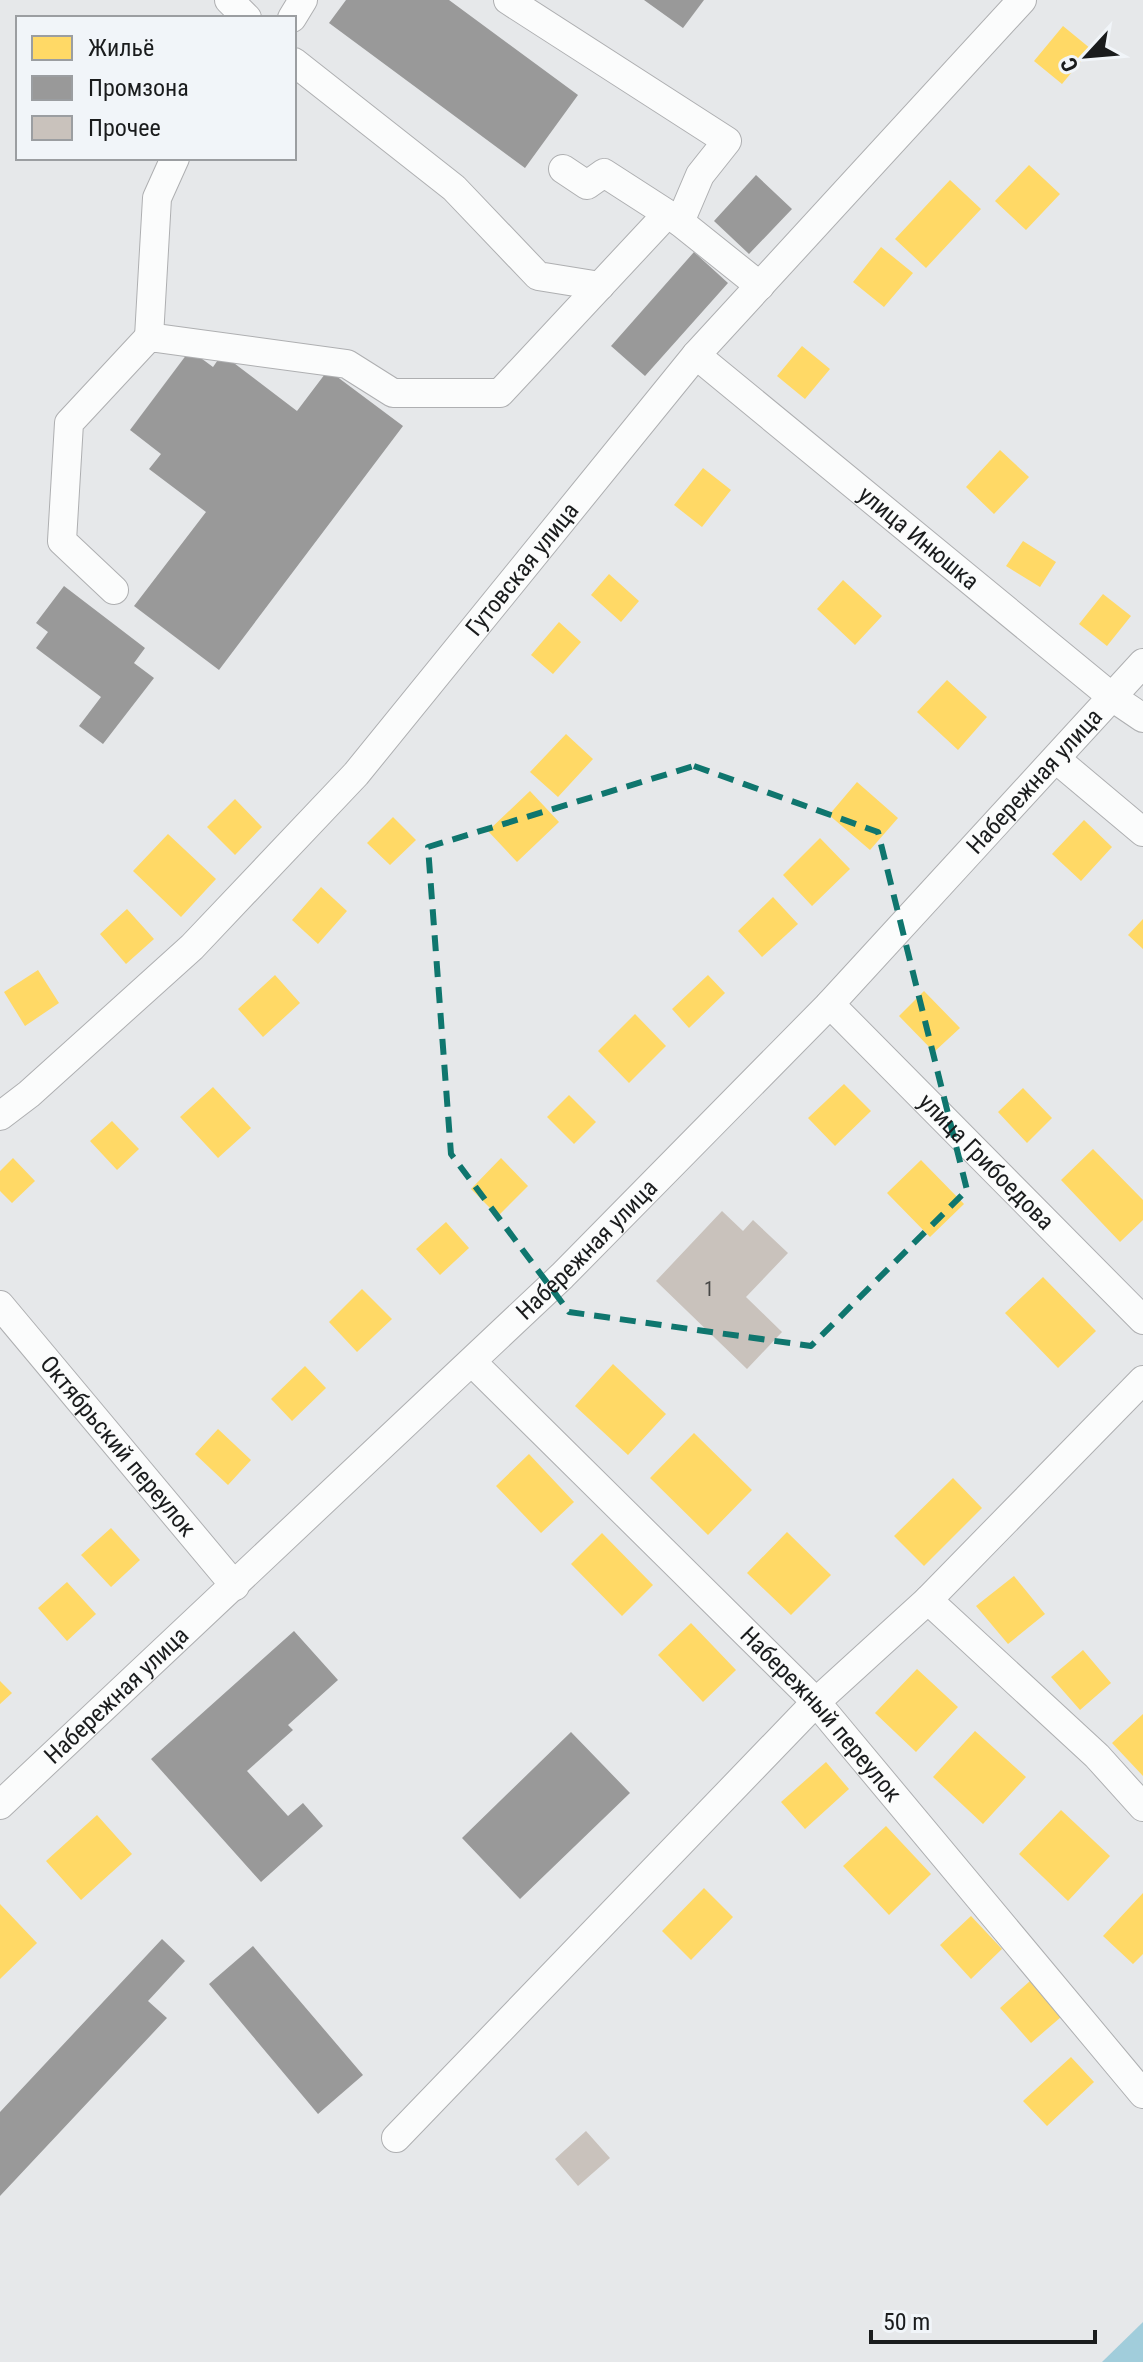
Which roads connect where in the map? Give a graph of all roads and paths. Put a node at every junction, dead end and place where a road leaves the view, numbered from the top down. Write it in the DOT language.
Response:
graph roads {
  1 [pos="229,0"];
  2 [pos="508,0"];
  3 [pos="1022,0"];
  4 [pos="245,16"];
  5 [pos="296,64"];
  6 [pos="174,160"];
  7 [pos="563,169"];
  8 [pos="674,218"];
  9 [pos="600,286"];
  10 [pos="760,286"];
  11 [pos="149,337"];
  12 [pos="696,355"];
  13 [pos="114,590"];
  14 [pos="1143,663"];
  15 [pos="1112,697"];
  16 [pos="1143,718"];
  17 [pos="1056,759"];
  18 [pos="1143,832"];
  19 [pos="830,1004"];
  20 [pos="0,1116"];
  21 [pos="0,1305"];
  22 [pos="1143,1320"];
  23 [pos="472,1362"];
  24 [pos="1143,1380"];
  25 [pos="235,1586"];
  26 [pos="928,1600"];
  27 [pos="816,1702"];
  28 [pos="0,1805"];
  29 [pos="1143,1807"];
  30 [pos="1143,2094"];
  31 [pos="396,2138"];
  1 -- 4 [label="street"];
  2 -- 8 [label="street"];
  3 -- 10 [label="street, Гутовская улица"];
  5 -- 9 [label="street"];
  6 -- 11 [label="street"];
  7 -- 8 [label="street"];
  8 -- 9 [label="street"];
  8 -- 10 [label="street"];
  9 -- 11 [label="street"];
  10 -- 12 [label="street, Гутовская улица"];
  11 -- 13 [label="street"];
  12 -- 15 [label="street, улица Инюшка"];
  12 -- 20 [label="street, Гутовская улица"];
  14 -- 15 [label="street, Набережная улица"];
  15 -- 16 [label="street, улица Инюшка"];
  15 -- 17 [label="street, Набережная улица"];
  17 -- 18 [label="street"];
  17 -- 19 [label="street, Набережная улица"];
  19 -- 22 [label="street, улица Грибоедова"];
  19 -- 23 [label="street, Набережная улица"];
  21 -- 25 [label="street, Октябрьский переулок"];
  23 -- 25 [label="street, Набережная улица"];
  23 -- 27 [label="street, Набережный переулок"];
  24 -- 26 [label="street"];
  25 -- 28 [label="street, Набережная улица"];
  26 -- 27 [label="street"];
  26 -- 29 [label="street"];
  27 -- 30 [label="street, Набережный переулок"];
  27 -- 31 [label="street"];
}
